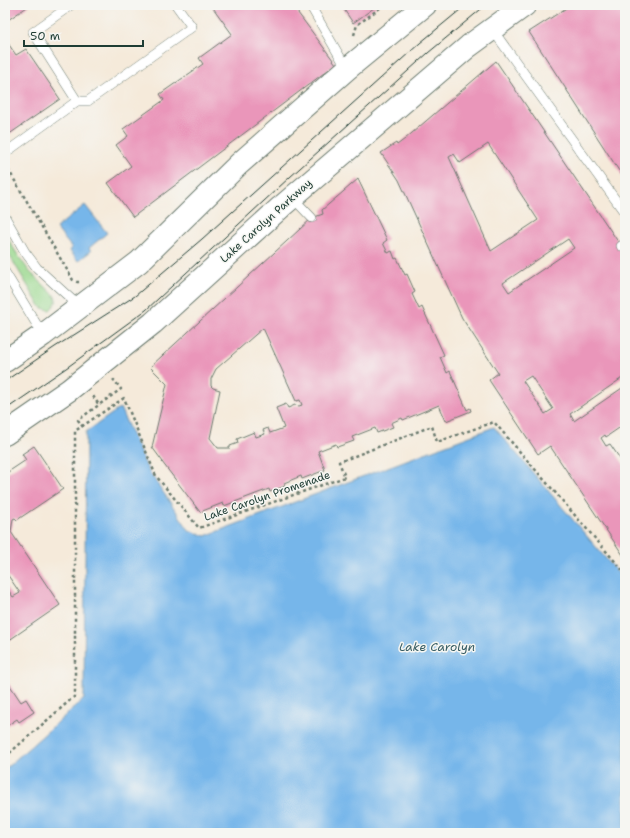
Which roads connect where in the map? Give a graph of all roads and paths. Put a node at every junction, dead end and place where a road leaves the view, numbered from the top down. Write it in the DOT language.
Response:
graph roads {
  1 [pos="71,5"];
  2 [pos="176,5"];
  3 [pos="310,5"];
  4 [pos="384,5"];
  5 [pos="425,5"];
  6 [pos="525,5"];
  7 [pos="492,29"];
  8 [pos="354,34"];
  9 [pos="347,69"];
  10 [pos="77,101"];
  11 [pos="5,153"];
  12 [pos="5,164"];
  13 [pos="292,197"];
  14 [pos="625,212"];
  15 [pos="5,217"];
  16 [pos="312,218"];
  17 [pos="5,272"];
  18 [pos="82,282"];
  19 [pos="80,307"];
  20 [pos="43,335"];
  21 [pos="5,361"];
  22 [pos="109,384"];
  23 [pos="98,392"];
  24 [pos="93,396"];
  25 [pos="87,400"];
  26 [pos="100,405"];
  27 [pos="83,426"];
  28 [pos="5,434"];
  29 [pos="625,573"];
  30 [pos="5,756"];
  1 -- 10 [label="lane"];
  2 -- 10 [label="lane"];
  3 -- 9 [label="lane"];
  4 -- 8 [label="path"];
  5 -- 9 [label="street"];
  6 -- 7 [label="street, Lake Carolyn Parkway"];
  7 -- 13 [label="street, Lake Carolyn Parkway"];
  7 -- 14 [label="lane"];
  9 -- 19 [label="street"];
  10 -- 11 [label="lane"];
  12 -- 18 [label="path"];
  13 -- 16 [label="lane"];
  13 -- 28 [label="street, Lake Carolyn Parkway"];
  15 -- 19 [label="lane"];
  17 -- 20 [label="lane"];
  19 -- 20 [label="street"];
  20 -- 21 [label="street"];
  22 -- 26 [label="path"];
  23 -- 24 [label="path"];
  24 -- 25 [label="path"];
  24 -- 26 [label="path"];
  26 -- 27 [label="path"];
  27 -- 29 [label="path, Lake Carolyn Promenade"];
  27 -- 30 [label="path"];
}
